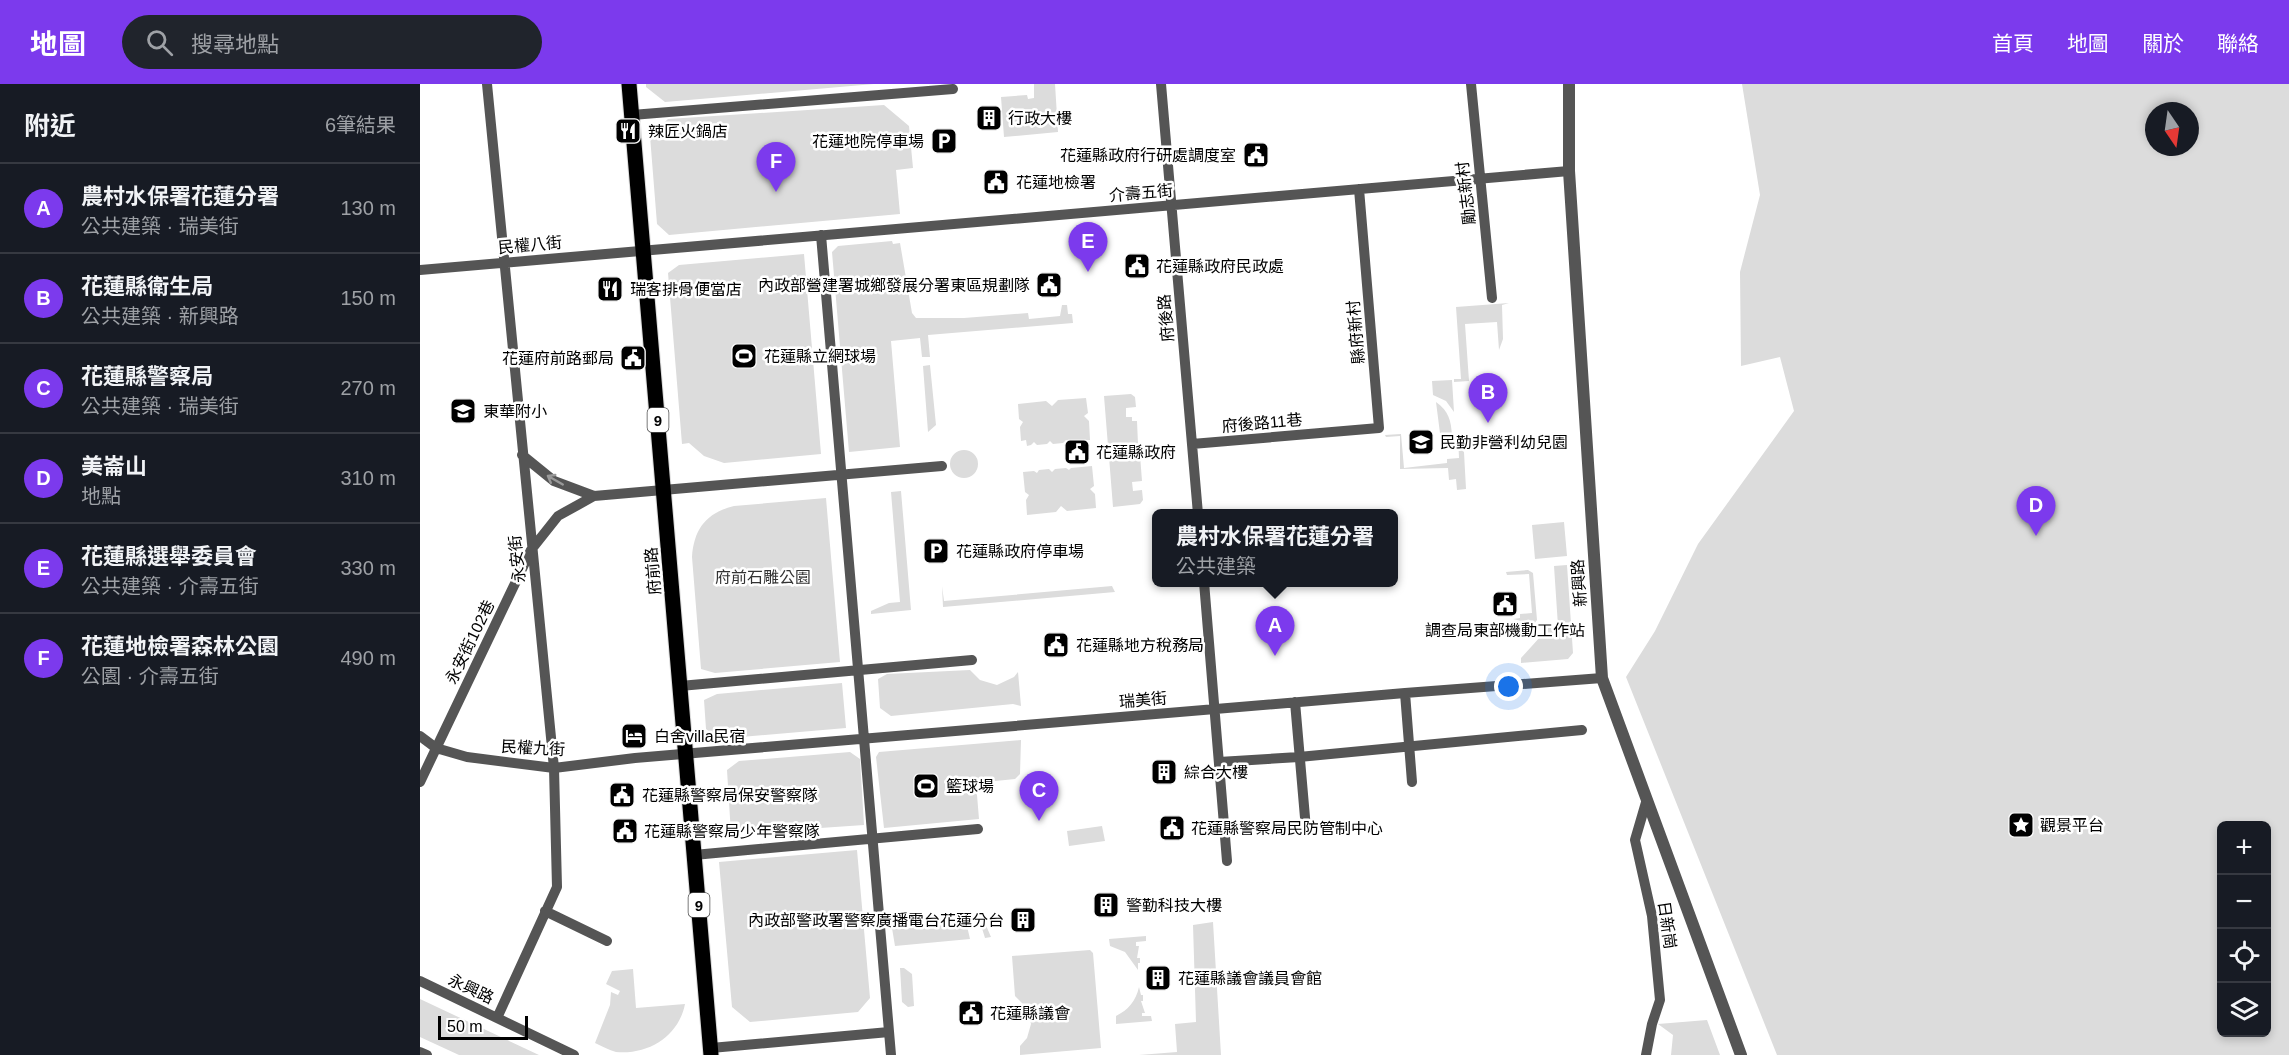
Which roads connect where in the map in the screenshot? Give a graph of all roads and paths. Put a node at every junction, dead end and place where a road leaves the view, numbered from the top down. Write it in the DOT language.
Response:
graph roads {
  1 [pos="487,84"];
  2 [pos="629,84"];
  3 [pos="1161,84"];
  4 [pos="1471,84"];
  5 [pos="1569,84"];
  6 [pos="953,89"];
  7 [pos="632,115"];
  8 [pos="1569,171"];
  9 [pos="1480,179"];
  10 [pos="1359,189"];
  11 [pos="1171,206"];
  12 [pos="821,235"];
  13 [pos="643,251"];
  14 [pos="504,262"];
  15 [pos="420,270"];
  16 [pos="1492,298"];
  17 [pos="1335,432"];
  18 [pos="1192,444"];
  19 [pos="522,455"];
  20 [pos="942,466"];
  21 [pos="841,475"];
  22 [pos="664,490"];
  23 [pos="594,496"];
  24 [pos="1198,509"];
  25 [pos="531,550"];
  26 [pos="1204,587"];
  27 [pos="972,660"];
  28 [pos="858,670"];
  29 [pos="1602,678"];
  30 [pos="680,686"];
  31 [pos="1405,693"];
  32 [pos="1295,702"];
  33 [pos="1214,709"];
  34 [pos="1582,730"];
  35 [pos="420,736"];
  36 [pos="864,739"];
  37 [pos="1410,746"];
  38 [pos="436,748"];
  39 [pos="686,755"];
  40 [pos="1299,757"];
  41 [pos="1219,762"];
  42 [pos="554,768"];
  43 [pos="420,782"];
  44 [pos="1413,782"];
  45 [pos="1647,800"];
  46 [pos="978,829"];
  47 [pos="1306,829"];
  48 [pos="873,839"];
  49 [pos="694,855"];
  50 [pos="1227,861"];
  51 [pos="545,911"];
  52 [pos="607,941"];
  53 [pos="420,981"];
  54 [pos="497,1018"];
  55 [pos="889,1032"];
  56 [pos="711,1051"];
  57 [pos="420,1052"];
  58 [pos="427,1055"];
  59 [pos="574,1055"];
  60 [pos="891,1055"];
  61 [pos="1646,1055"];
  62 [pos="1742,1055"];
  1 -- 14 [label="street, 永安街"];
  2 -- 7 [label="main road, 府前路 / 9"];
  3 -- 11 [label="street, 府後路"];
  4 -- 9 [label="street, 勵志新村"];
  5 -- 8 [label="street, 新興路"];
  6 -- 7 [label="street"];
  7 -- 13 [label="main road, 府前路 / 9"];
  8 -- 9 [label="street, 介壽五街"];
  8 -- 29 [label="street, 新興路"];
  9 -- 10 [label="street, 介壽五街"];
  9 -- 16 [label="street, 勵志新村"];
  10 -- 11 [label="street, 介壽五街"];
  10 -- 17 [label="street, 縣府新村"];
  11 -- 12 [label="street, 介壽五街"];
  11 -- 18 [label="street, 府後路"];
  12 -- 13 [label="street, 介壽五街"];
  12 -- 21 [label="street"];
  13 -- 14 [label="street, 民權八街"];
  13 -- 22 [label="main road, 府前路 / 9"];
  14 -- 15 [label="street, 民權八街"];
  14 -- 19 [label="street, 永安街"];
  17 -- 18 [label="street, 府後路11巷"];
  18 -- 24 [label="street, 府後路"];
  23 -- 19 [label="street, one-way"];
  19 -- 25 [label="street, 永安街"];
  20 -- 21 [label="street"];
  21 -- 22 [label="street"];
  21 -- 28 [label="street"];
  22 -- 23 [label="street"];
  22 -- 30 [label="main road, 府前路 / 9"];
  23 -- 25 [label="street, 永安街102巷"];
  25 -- 38 [label="street, 永安街102巷"];
  25 -- 42 [label="street, 永安街"];
  26 -- 33 [label="street"];
  27 -- 28 [label="street"];
  28 -- 30 [label="street"];
  28 -- 36 [label="street"];
  29 -- 31 [label="street, 瑞美街"];
  29 -- 45 [label="street, 新興路"];
  30 -- 39 [label="main road, 府前路 / 9"];
  31 -- 32 [label="street, 瑞美街"];
  31 -- 37 [label="street"];
  32 -- 33 [label="street, 瑞美街"];
  32 -- 40 [label="street"];
  33 -- 36 [label="street, 瑞美街"];
  33 -- 41 [label="street"];
  34 -- 37 [label="street"];
  35 -- 38 [label="street, 民權九街"];
  36 -- 39 [label="street, 瑞美街"];
  36 -- 48 [label="street"];
  37 -- 40 [label="street"];
  37 -- 44 [label="street"];
  38 -- 42 [label="street, 民權九街"];
  38 -- 43 [label="street, 永安街102巷"];
  39 -- 42 [label="street, 民權九街"];
  39 -- 49 [label="main road, 府前路 / 9"];
  40 -- 41 [label="street"];
  40 -- 47 [label="street"];
  41 -- 50 [label="street"];
  42 -- 51 [label="street, 永安街"];
  45 -- 61 [label="street, 日新崗"];
  45 -- 62 [label="street, 新興路"];
  46 -- 48 [label="street"];
  48 -- 49 [label="street"];
  48 -- 55 [label="street"];
  49 -- 56 [label="main road, 府前路 / 9"];
  51 -- 52 [label="street"];
  51 -- 54 [label="street, 永安街"];
  53 -- 54 [label="street, 永興路"];
  54 -- 59 [label="street, 永興路"];
  55 -- 56 [label="street"];
  55 -- 60 [label="street"];
  57 -- 58 [label="street"];
}
